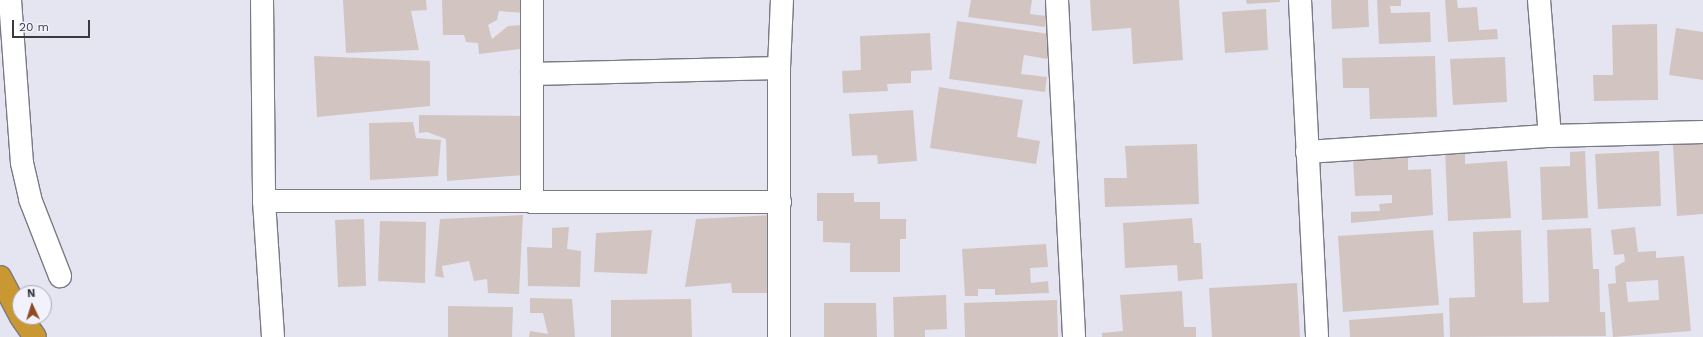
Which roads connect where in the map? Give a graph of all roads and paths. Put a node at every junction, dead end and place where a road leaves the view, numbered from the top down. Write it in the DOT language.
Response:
graph roads {
  1 [pos="10,0"];
  2 [pos="262,0"];
  3 [pos="532,0"];
  4 [pos="782,0"];
  5 [pos="1057,0"];
  6 [pos="1300,0"];
  7 [pos="1539,0"];
  8 [pos="779,68"];
  9 [pos="532,74"];
  10 [pos="1703,132"];
  11 [pos="1550,136"];
  12 [pos="1307,152"];
  13 [pos="264,201"];
  14 [pos="532,202"];
  15 [pos="780,202"];
  16 [pos="0,276"];
  17 [pos="60,276"];
  18 [pos="26,327"];
  19 [pos="273,337"];
  20 [pos="779,337"];
  21 [pos="1074,337"];
  22 [pos="1317,337"];
  1 -- 17 [label="street"];
  2 -- 13 [label="street"];
  3 -- 9 [label="street"];
  4 -- 8 [label="street"];
  5 -- 21 [label="street"];
  6 -- 12 [label="street"];
  7 -- 11 [label="street"];
  8 -- 9 [label="street"];
  8 -- 15 [label="street"];
  9 -- 14 [label="street"];
  10 -- 11 [label="street"];
  11 -- 12 [label="street"];
  12 -- 22 [label="street"];
  13 -- 14 [label="street"];
  13 -- 19 [label="street"];
  14 -- 15 [label="street"];
  15 -- 20 [label="street"];
  16 -- 18 [label="highway"];
}
